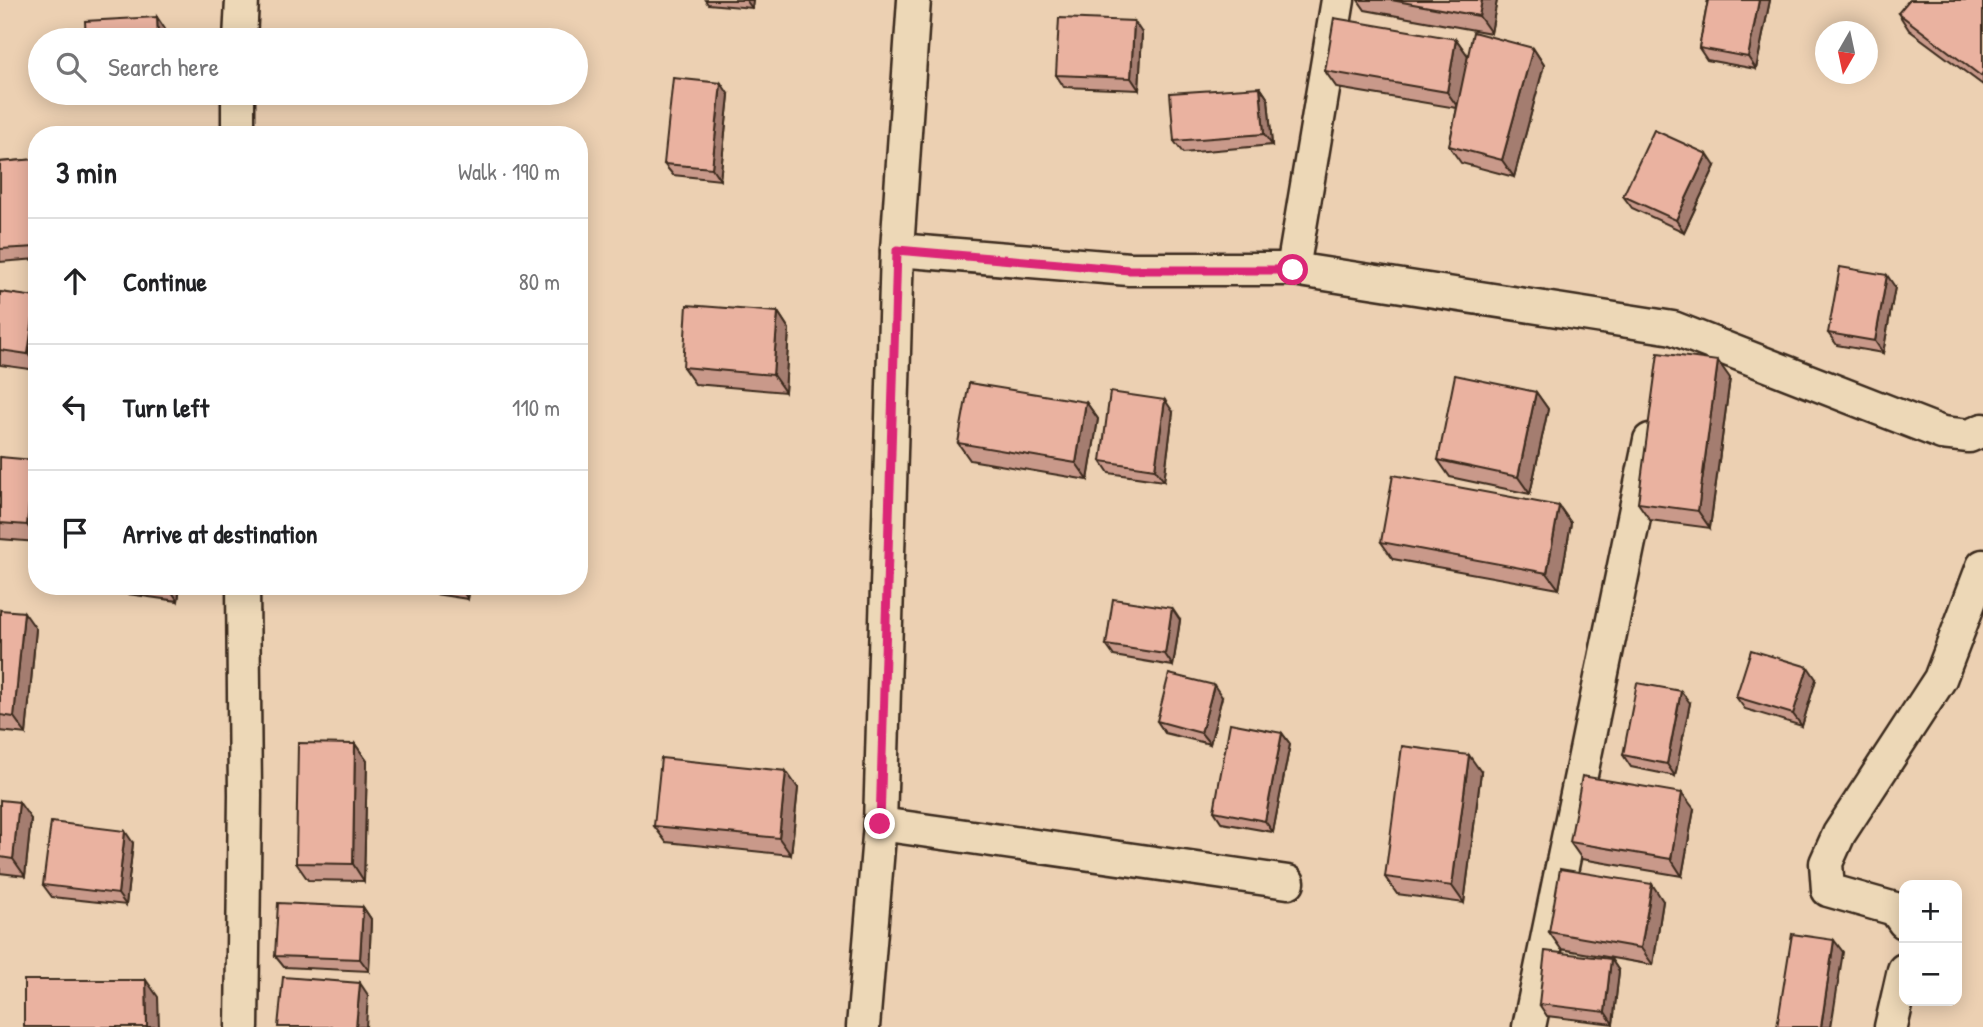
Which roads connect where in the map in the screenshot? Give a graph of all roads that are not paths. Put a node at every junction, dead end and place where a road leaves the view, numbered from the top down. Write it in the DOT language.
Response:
graph roads {
  1 [pos="242,0"];
  2 [pos="914,0"];
  3 [pos="1338,0"];
  4 [pos="241,28"];
  5 [pos="238,105"];
  6 [pos="238,126"];
  7 [pos="897,250"];
  8 [pos="1293,270"];
  9 [pos="1656,411"];
  10 [pos="1983,430"];
  11 [pos="1983,566"];
  12 [pos="243,595"];
  13 [pos="880,824"];
  14 [pos="1288,882"];
  15 [pos="1899,915"];
  16 [pos="1899,992"];
  17 [pos="242,1027"];
  18 [pos="863,1027"];
  19 [pos="1530,1027"];
  20 [pos="1891,1027"];
  1 -- 4 [label="street"];
  2 -- 7 [label="street"];
  3 -- 8 [label="street"];
  5 -- 6 [label="street"];
  7 -- 8 [label="street"];
  7 -- 13 [label="street"];
  8 -- 10 [label="street"];
  9 -- 19 [label="street"];
  11 -- 15 [label="street"];
  12 -- 17 [label="street"];
  13 -- 14 [label="street"];
  13 -- 18 [label="street"];
  16 -- 20 [label="street"];
}
